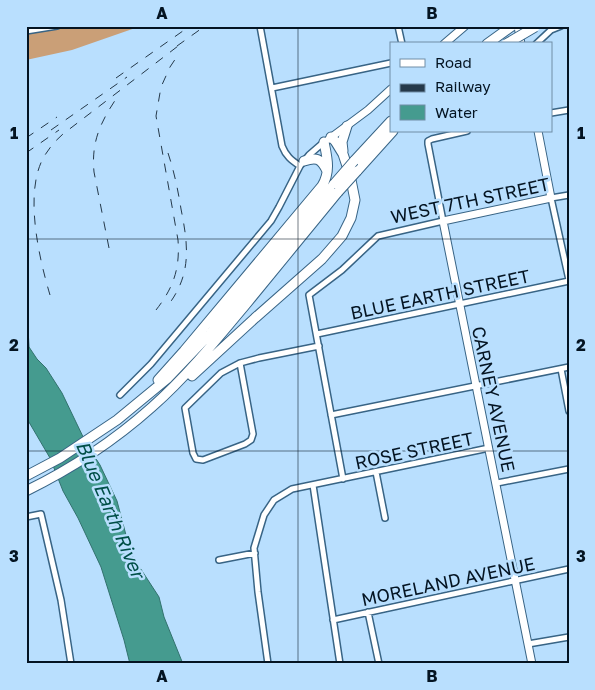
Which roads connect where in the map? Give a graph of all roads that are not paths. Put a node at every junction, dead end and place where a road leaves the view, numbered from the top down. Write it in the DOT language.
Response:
graph roads {
  1 [pos="57,26"];
  2 [pos="260,26"];
  3 [pos="398,26"];
  4 [pos="465,26"];
  5 [pos="535,26"];
  6 [pos="561,26"];
  7 [pos="517,27"];
  8 [pos="26,31"];
  9 [pos="402,42"];
  10 [pos="446,42"];
  11 [pos="490,42"];
  12 [pos="509,42"];
  13 [pos="521,42"];
  14 [pos="538,42"];
  15 [pos="390,63"];
  16 [pos="272,88"];
  17 [pos="390,90"];
  18 [pos="569,110"];
  19 [pos="552,113"];
  20 [pos="390,122"];
  21 [pos="347,126"];
  22 [pos="392,132"];
  23 [pos="463,132"];
  24 [pos="538,132"];
  25 [pos="328,140"];
  26 [pos="343,154"];
  27 [pos="302,163"];
  28 [pos="328,172"];
  29 [pos="336,188"];
  30 [pos="569,195"];
  31 [pos="551,198"];
  32 [pos="443,221"];
  33 [pos="569,280"];
  34 [pos="459,304"];
  35 [pos="317,334"];
  36 [pos="319,346"];
  37 [pos="240,363"];
  38 [pos="569,367"];
  39 [pos="561,369"];
  40 [pos="477,386"];
  41 [pos="120,395"];
  42 [pos="152,407"];
  43 [pos="131,409"];
  44 [pos="569,410"];
  45 [pos="332,415"];
  46 [pos="490,448"];
  47 [pos="569,469"];
  48 [pos="376,472"];
  49 [pos="30,474"];
  50 [pos="343,479"];
  51 [pos="497,483"];
  52 [pos="313,485"];
  53 [pos="26,491"];
  54 [pos="26,517"];
  55 [pos="385,518"];
  56 [pos="255,554"];
  57 [pos="219,560"];
  58 [pos="569,569"];
  59 [pos="516,580"];
  60 [pos="368,612"];
  61 [pos="333,620"];
  62 [pos="569,637"];
  63 [pos="528,644"];
  64 [pos="70,664"];
  65 [pos="268,664"];
  66 [pos="340,664"];
  67 [pos="379,664"];
  68 [pos="532,664"];
  1 -- 8 [label="street"];
  2 -- 16 [label="street"];
  3 -- 9 [label="street"];
  4 -- 10 [label="main road"];
  5 -- 12 [label="highway, bridge"];
  6 -- 14 [label="street"];
  7 -- 11 [label="highway"];
  7 -- 13 [label="main road"];
  15 -- 16 [label="street"];
  16 -- 27 [label="street"];
  17 -- 21 [label="main road"];
  18 -- 19 [label="street"];
  20 -- 29 [label="highway, bridge"];
  21 -- 25 [label="main road"];
  21 -- 26 [label="highway"];
  22 -- 29 [label="highway, bridge"];
  23 -- 32 [label="street, CARNEY AVENUE"];
  24 -- 31 [label="main road"];
  25 -- 26 [label="highway"];
  25 -- 27 [label="street"];
  25 -- 28 [label="highway"];
  26 -- 42 [label="highway"];
  27 -- 28 [label="highway"];
  27 -- 41 [label="street"];
  28 -- 43 [label="highway"];
  29 -- 42 [label="highway"];
  29 -- 43 [label="highway"];
  30 -- 31 [label="street, WEST 7TH STREET"];
  31 -- 32 [label="main road, WEST 7TH STREET"];
  31 -- 33 [label="street"];
  32 -- 34 [label="main road, CARNEY AVENUE"];
  32 -- 35 [label="street, WEST 7TH STREET"];
  33 -- 34 [label="street, BLUE EARTH STREET"];
  34 -- 35 [label="street, BLUE EARTH STREET"];
  34 -- 40 [label="main road, CARNEY AVENUE"];
  35 -- 36 [label="street"];
  36 -- 37 [label="street"];
  36 -- 45 [label="street"];
  37 -- 37 [label="street"];
  38 -- 39 [label="street"];
  39 -- 40 [label="street"];
  39 -- 44 [label="street"];
  40 -- 45 [label="street"];
  40 -- 46 [label="main road, CARNEY AVENUE"];
  42 -- 53 [label="highway"];
  43 -- 49 [label="highway"];
  45 -- 50 [label="street"];
  46 -- 48 [label="street, ROSE STREET"];
  46 -- 51 [label="main road, CARNEY AVENUE"];
  47 -- 51 [label="street"];
  48 -- 50 [label="street, ROSE STREET"];
  48 -- 55 [label="street"];
  50 -- 52 [label="street, ROSE STREET"];
  51 -- 59 [label="main road, CARNEY AVENUE"];
  52 -- 56 [label="street, ROSE STREET"];
  52 -- 61 [label="street"];
  54 -- 64 [label="street"];
  56 -- 57 [label="street"];
  56 -- 65 [label="street, ROSE STREET"];
  58 -- 59 [label="street, MORELAND AVENUE"];
  59 -- 60 [label="street, MORELAND AVENUE"];
  59 -- 63 [label="main road, CARNEY AVENUE"];
  60 -- 61 [label="street, MORELAND AVENUE"];
  60 -- 67 [label="street"];
  61 -- 66 [label="street"];
  62 -- 63 [label="street"];
  63 -- 68 [label="main road, CARNEY AVENUE"];
}
